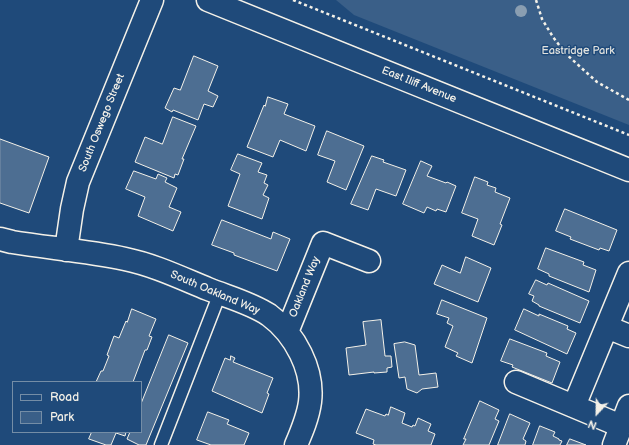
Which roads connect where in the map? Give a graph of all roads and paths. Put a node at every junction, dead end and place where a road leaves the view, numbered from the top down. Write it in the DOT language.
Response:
graph roads {
  1 [pos="152,0"];
  2 [pos="208,0"];
  3 [pos="293,0"];
  4 [pos="536,0"];
  5 [pos="629,100"];
  6 [pos="629,135"];
  7 [pos="629,170"];
  8 [pos="0,239"];
  9 [pos="66,250"];
  10 [pos="369,261"];
  11 [pos="629,273"];
  12 [pos="220,293"];
  13 [pos="607,327"];
  14 [pos="287,332"];
  15 [pos="629,336"];
  16 [pos="516,382"];
  17 [pos="574,406"];
  18 [pos="621,425"];
  19 [pos="161,445"];
  20 [pos="296,445"];
  1 -- 9 [label="street, South Oswego Street"];
  2 -- 7 [label="street, East Iliff Avenue"];
  3 -- 6 [label="path"];
  4 -- 5 [label="path"];
  8 -- 9 [label="street, South Oakland Way"];
  9 -- 12 [label="street, South Oakland Way"];
  10 -- 14 [label="street, Oakland Way"];
  11 -- 13 [label="street"];
  12 -- 14 [label="street, South Oakland Way"];
  12 -- 19 [label="lane"];
  13 -- 15 [label="street"];
  13 -- 17 [label="street"];
  14 -- 20 [label="street, South Oakland Way"];
  16 -- 17 [label="street"];
  17 -- 18 [label="street"];
}
